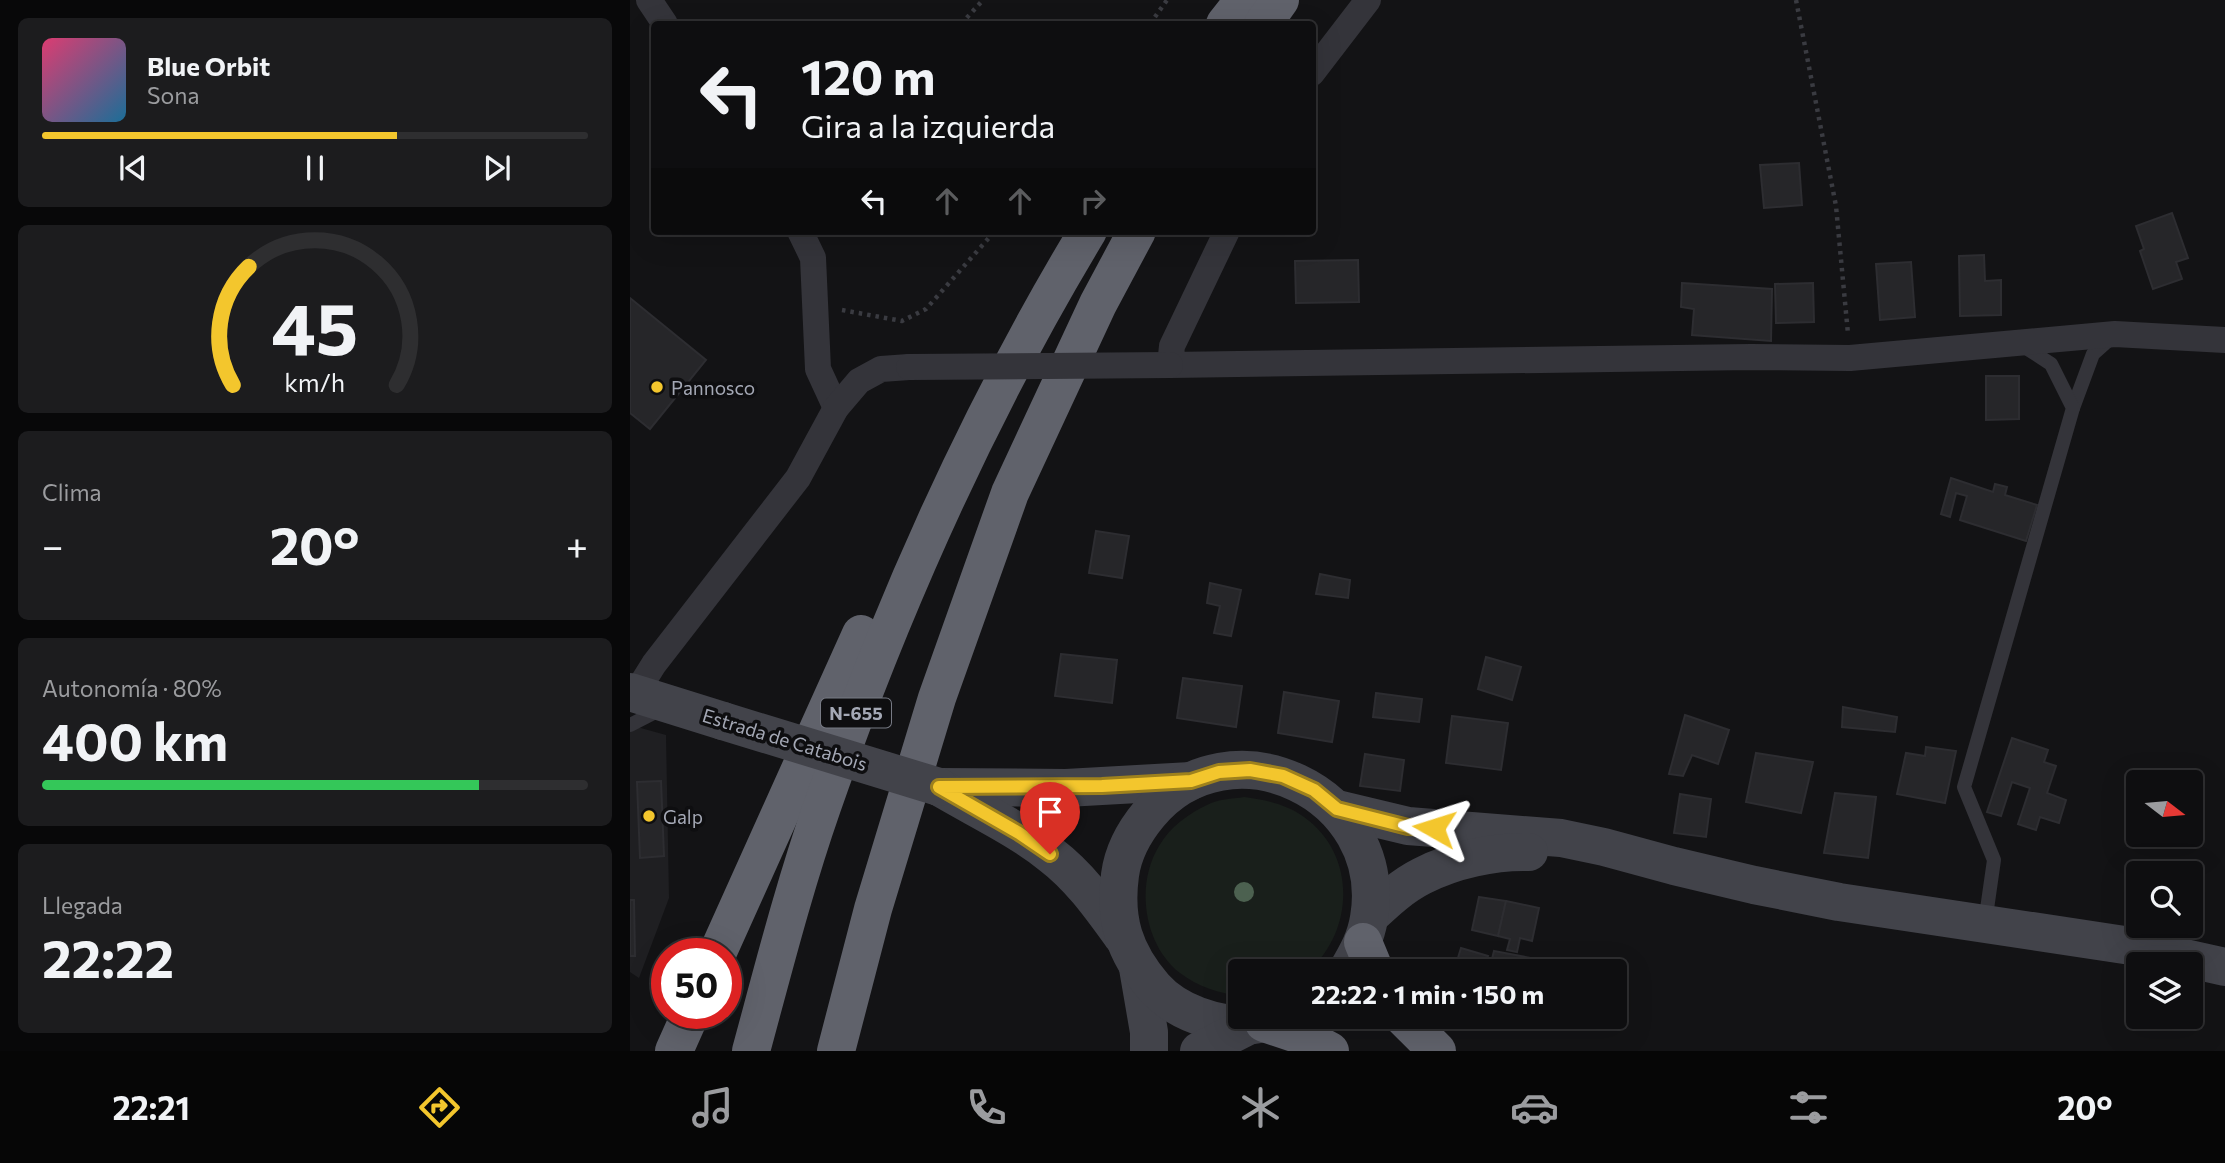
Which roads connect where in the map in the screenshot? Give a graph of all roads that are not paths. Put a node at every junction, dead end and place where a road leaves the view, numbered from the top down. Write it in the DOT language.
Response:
graph roads {
  1 [pos="649,0"];
  2 [pos="1244,0"];
  3 [pos="1280,0"];
  4 [pos="1368,0"];
  5 [pos="663,21"];
  6 [pos="1227,21"];
  7 [pos="1265,21"];
  8 [pos="1316,68"];
  9 [pos="802,235"];
  10 [pos="1086,235"];
  11 [pos="1135,235"];
  12 [pos="1225,235"];
  13 [pos="2115,334"];
  14 [pos="2225,340"];
  15 [pos="2019,343"];
  16 [pos="1170,365"];
  17 [pos="999,390"];
  18 [pos="836,408"];
  19 [pos="2073,408"];
  20 [pos="642,704"];
  21 [pos="1191,781"];
  22 [pos="939,787"];
  23 [pos="1337,809"];
  24 [pos="1674,866"];
  25 [pos="1984,924"];
  26 [pos="724,938"];
  27 [pos="1364,950"];
  28 [pos="1130,952"];
  29 [pos="2225,967"];
  30 [pos="1228,1022"];
  31 [pos="684,1029"];
  32 [pos="1251,1029"];
  33 [pos="1285,1029"];
  34 [pos="1415,1029"];
  35 [pos="674,1051"];
  36 [pos="751,1051"];
  37 [pos="836,1051"];
  38 [pos="1149,1051"];
  39 [pos="1199,1051"];
  40 [pos="1329,1051"];
  41 [pos="1437,1051"];
  1 -- 5 [label="street"];
  2 -- 6 [label="highway"];
  3 -- 7 [label="highway"];
  4 -- 8 [label="street"];
  9 -- 18 [label="street"];
  10 -- 17 [label="highway, N-655"];
  11 -- 37 [label="highway"];
  12 -- 16 [label="street"];
  13 -- 14 [label="street"];
  13 -- 15 [label="street"];
  13 -- 19 [label="lane"];
  15 -- 16 [label="street"];
  15 -- 19 [label="lane"];
  16 -- 18 [label="street, bridge"];
  17 -- 26 [label="highway"];
  17 -- 36 [label="highway, N-655"];
  18 -- 20 [label="street"];
  19 -- 25 [label="lane"];
  20 -- 22 [label="main road, Estrada de Catabois, bridge"];
  21 -- 22 [label="main road"];
  21 -- 23 [label="main road"];
  21 -- 28 [label="main road"];
  22 -- 28 [label="main road"];
  23 -- 24 [label="main road"];
  23 -- 27 [label="main road"];
  24 -- 25 [label="main road"];
  24 -- 27 [label="main road"];
  25 -- 29 [label="main road"];
  28 -- 30 [label="main road"];
  28 -- 38 [label="main road"];
  31 -- 35 [label="highway"];
  32 -- 39 [label="main road"];
  33 -- 40 [label="highway"];
  34 -- 41 [label="highway"];
}
